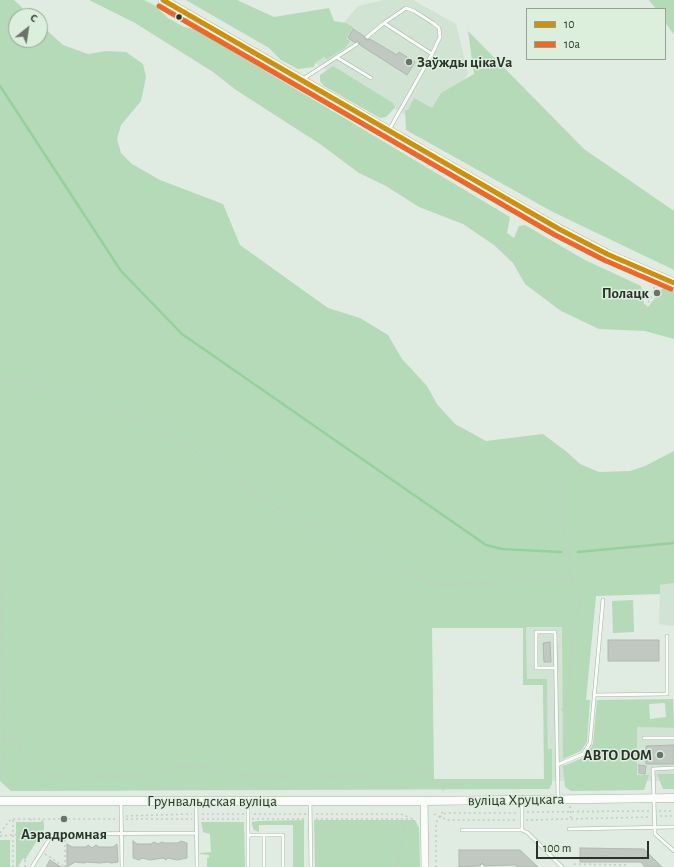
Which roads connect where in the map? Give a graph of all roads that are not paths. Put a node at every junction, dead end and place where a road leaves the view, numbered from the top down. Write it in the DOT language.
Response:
graph roads {
  1 [pos="163,0"];
  2 [pos="384,23"];
  3 [pos="366,37"];
  4 [pos="358,44"];
  5 [pos="432,54"];
  6 [pos="338,58"];
  7 [pos="371,78"];
  8 [pos="300,80"];
  9 [pos="388,131"];
  10 [pos="674,283"];
  11 [pos="603,600"];
  12 [pos="667,636"];
  13 [pos="556,668"];
  14 [pos="594,695"];
  15 [pos="644,738"];
  16 [pos="674,738"];
  17 [pos="557,765"];
  18 [pos="674,768"];
  19 [pos="653,798"];
  20 [pos="674,798"];
  21 [pos="558,799"];
  22 [pos="248,800"];
  23 [pos="310,800"];
  24 [pos="522,800"];
  25 [pos="0,801"];
  26 [pos="121,801"];
  27 [pos="196,801"];
  28 [pos="424,801"];
  29 [pos="654,828"];
  30 [pos="674,828"];
  31 [pos="569,829"];
  32 [pos="462,830"];
  33 [pos="522,830"];
  34 [pos="121,833"];
  35 [pos="197,833"];
  36 [pos="248,835"];
  37 [pos="264,835"];
  38 [pos="674,851"];
  39 [pos="32,867"];
  40 [pos="122,867"];
  41 [pos="197,867"];
  42 [pos="248,867"];
  43 [pos="264,867"];
  44 [pos="283,867"];
  45 [pos="310,867"];
  46 [pos="425,867"];
  47 [pos="562,867"];
  1 -- 8 [label="main road"];
  2 -- 3 [label="lane"];
  2 -- 5 [label="lane"];
  2 -- 5 [label="lane"];
  4 -- 6 [label="lane"];
  5 -- 9 [label="lane"];
  6 -- 7 [label="lane"];
  6 -- 8 [label="lane"];
  8 -- 9 [label="main road"];
  9 -- 10 [label="main road"];
  11 -- 14 [label="lane"];
  12 -- 14 [label="lane"];
  13 -- 13 [label="lane"];
  13 -- 17 [label="lane"];
  14 -- 17 [label="lane"];
  15 -- 16 [label="lane"];
  17 -- 21 [label="lane"];
  18 -- 19 [label="lane"];
  19 -- 20 [label="main road, вуліца Хруцкага"];
  19 -- 21 [label="main road, вуліца Хруцкага"];
  19 -- 29 [label="lane"];
  21 -- 24 [label="main road, вуліца Хруцкага"];
  22 -- 23 [label="main road, Грунвальдская вуліца"];
  22 -- 27 [label="main road, Грунвальдская вуліца"];
  22 -- 36 [label="lane"];
  23 -- 28 [label="main road, Грунвальдская вуліца"];
  23 -- 45 [label="lane"];
  24 -- 28 [label="main road, вуліца Хруцкага"];
  24 -- 33 [label="lane"];
  25 -- 26 [label="main road, Грунвальдская вуліца"];
  26 -- 27 [label="main road, Грунвальдская вуліца"];
  26 -- 34 [label="lane"];
  27 -- 35 [label="lane"];
  28 -- 46 [label="street"];
  29 -- 30 [label="lane"];
  29 -- 31 [label="lane"];
  29 -- 38 [label="lane"];
  32 -- 33 [label="lane"];
  33 -- 47 [label="lane"];
  34 -- 35 [label="lane"];
  34 -- 39 [label="lane"];
  34 -- 40 [label="lane"];
  35 -- 41 [label="lane"];
  36 -- 37 [label="lane"];
  36 -- 42 [label="lane"];
  37 -- 43 [label="lane"];
  37 -- 44 [label="lane"];
}
